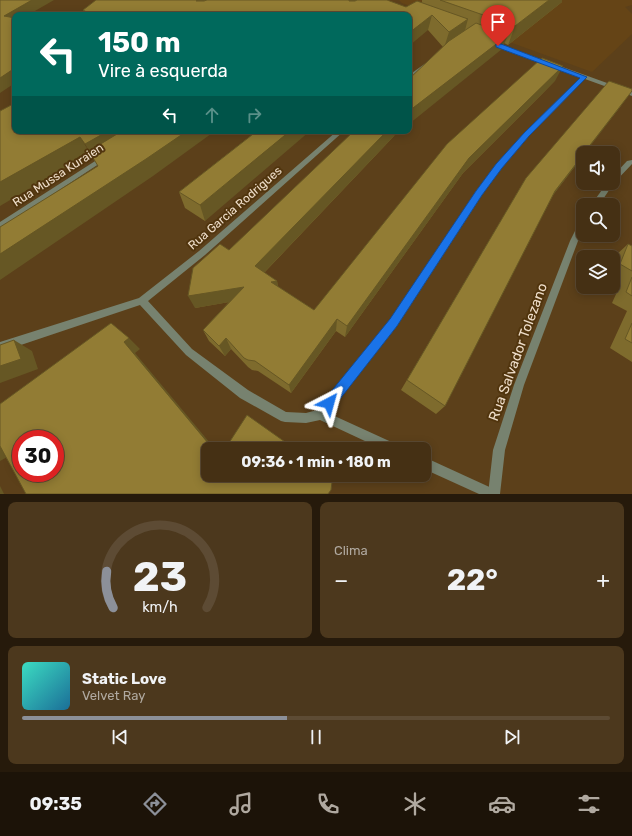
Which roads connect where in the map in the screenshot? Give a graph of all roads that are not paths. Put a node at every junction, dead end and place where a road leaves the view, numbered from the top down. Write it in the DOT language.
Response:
graph roads {
  1 [pos="491,43"];
  2 [pos="433,60"];
  3 [pos="412,75"];
  4 [pos="584,77"];
  5 [pos="632,94"];
  6 [pos="338,134"];
  7 [pos="111,155"];
  8 [pos="632,162"];
  9 [pos="620,172"];
  10 [pos="0,226"];
  11 [pos="576,237"];
  12 [pos="142,301"];
  13 [pos="0,347"];
  14 [pos="320,415"];
  15 [pos="379,442"];
  16 [pos="431,466"];
  17 [pos="493,494"];
  1 -- 4 [label="street"];
  2 -- 3 [label="street"];
  4 -- 5 [label="street"];
  4 -- 14 [label="street"];
  6 -- 12 [label="street, Rua Garcia Rodrigues"];
  7 -- 10 [label="street, Rua Mussa Kuraien"];
  8 -- 9 [label="street"];
  11 -- 17 [label="street, Rua Salvador Tolezano"];
  12 -- 13 [label="street"];
  12 -- 14 [label="street"];
  14 -- 15 [label="street"];
  16 -- 17 [label="street"];
}
